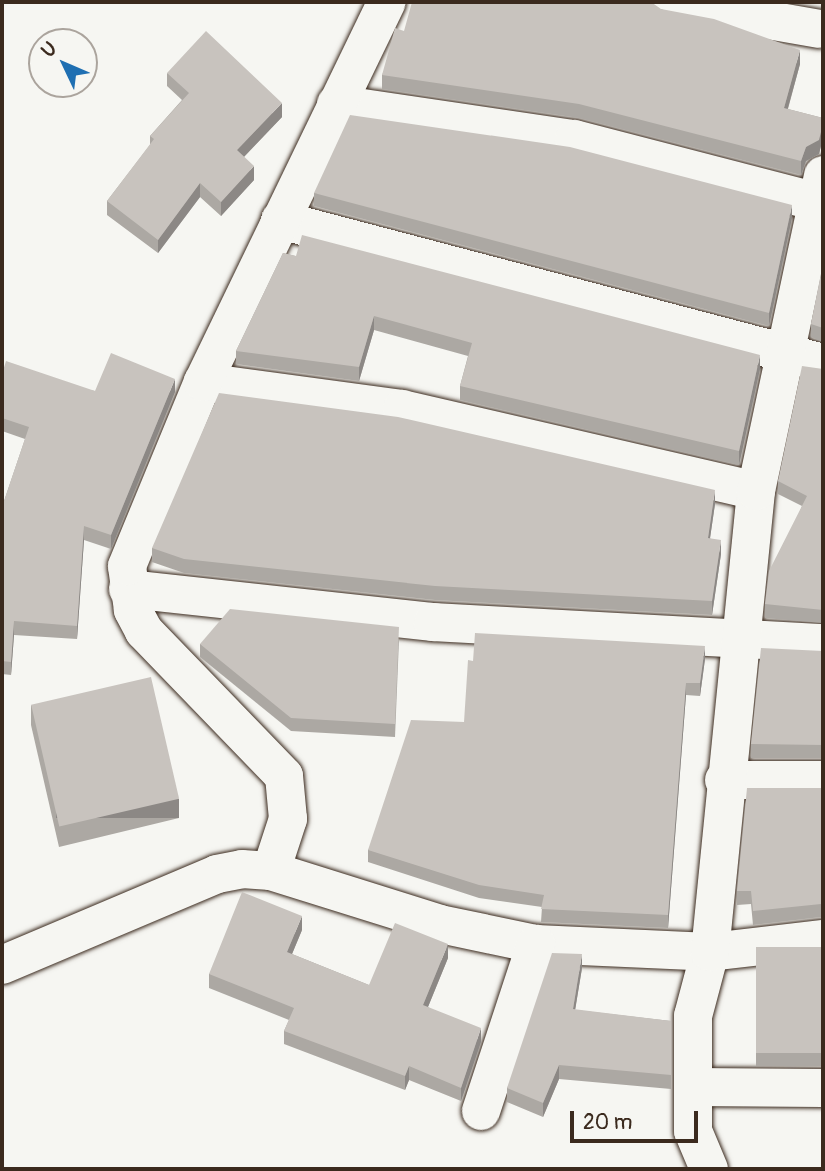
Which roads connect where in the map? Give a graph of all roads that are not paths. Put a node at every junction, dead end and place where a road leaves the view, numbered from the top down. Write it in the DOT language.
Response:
graph roads {
  1 [pos="387,2"];
  2 [pos="665,2"];
  3 [pos="822,25"];
  4 [pos="337,104"];
  5 [pos="820,189"];
  6 [pos="280,220"];
  7 [pos="785,351"];
  8 [pos="823,363"];
  9 [pos="202,382"];
  10 [pos="756,491"];
  11 [pos="128,589"];
  12 [pos="738,643"];
  13 [pos="823,643"];
  14 [pos="724,780"];
  15 [pos="823,780"];
  16 [pos="271,871"];
  17 [pos="823,939"];
  18 [pos="536,944"];
  19 [pos="709,952"];
  20 [pos="2,965"];
  21 [pos="693,1087"];
  22 [pos="823,1088"];
  23 [pos="481,1111"];
  24 [pos="709,1169"];
  1 -- 4 [label="street"];
  2 -- 3 [label="street"];
  4 -- 5 [label="street"];
  4 -- 6 [label="street"];
  5 -- 7 [label="street"];
  6 -- 7 [label="street"];
  6 -- 9 [label="street"];
  7 -- 8 [label="street"];
  7 -- 10 [label="street"];
  9 -- 10 [label="street"];
  9 -- 11 [label="street"];
  10 -- 12 [label="street"];
  11 -- 12 [label="street"];
  11 -- 16 [label="street"];
  12 -- 13 [label="street"];
  12 -- 14 [label="street"];
  14 -- 15 [label="street"];
  14 -- 19 [label="street"];
  16 -- 18 [label="street"];
  16 -- 20 [label="street"];
  17 -- 19 [label="street"];
  18 -- 19 [label="street"];
  18 -- 23 [label="street"];
  19 -- 21 [label="street"];
  21 -- 22 [label="street"];
  21 -- 24 [label="street"];
}
